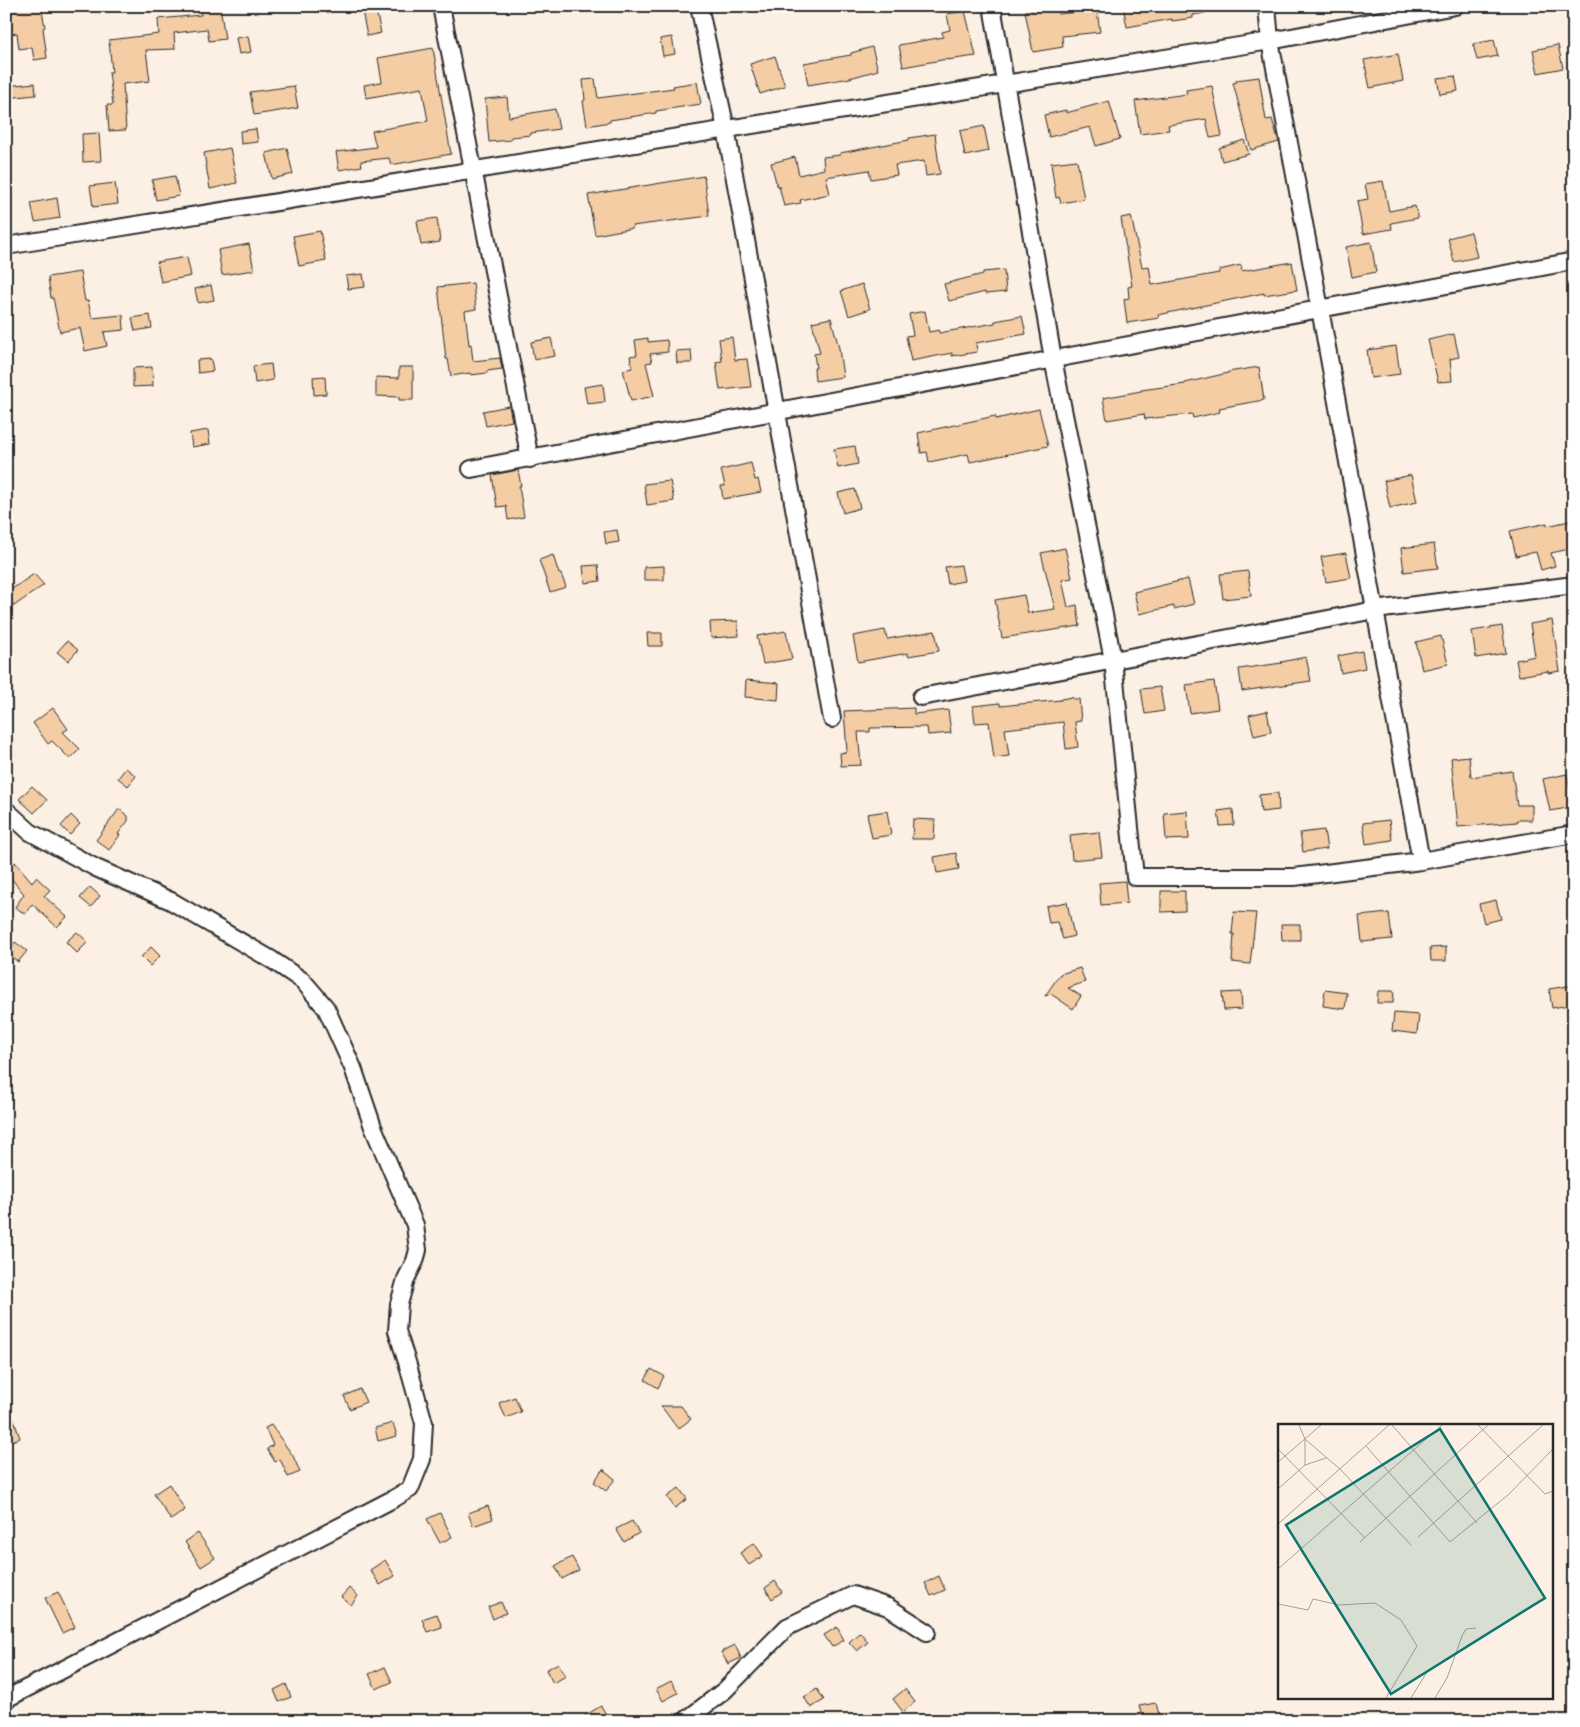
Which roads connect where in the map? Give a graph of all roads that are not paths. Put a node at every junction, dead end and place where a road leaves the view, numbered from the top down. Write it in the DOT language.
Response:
graph roads {
  1 [pos="441,6"];
  2 [pos="698,6"];
  3 [pos="992,6"];
  4 [pos="1267,6"];
  5 [pos="1455,6"];
  6 [pos="1270,41"];
  7 [pos="1004,84"];
  8 [pos="726,129"];
  9 [pos="473,171"];
  10 [pos="6,246"];
  11 [pos="1574,261"];
  12 [pos="1320,309"];
  13 [pos="1052,359"];
  14 [pos="778,411"];
  15 [pos="530,458"];
  16 [pos="471,469"];
  17 [pos="1574,585"];
  18 [pos="1375,610"];
  19 [pos="1113,660"];
  20 [pos="921,697"];
  21 [pos="832,719"];
  22 [pos="6,810"];
  23 [pos="1574,834"];
  24 [pos="1421,861"];
  25 [pos="927,1632"];
  26 [pos="6,1699"];
  27 [pos="685,1721"];
  1 -- 9 [label="street"];
  2 -- 8 [label="street"];
  3 -- 7 [label="street"];
  4 -- 6 [label="street"];
  5 -- 6 [label="street"];
  6 -- 7 [label="street"];
  6 -- 12 [label="street"];
  7 -- 8 [label="street"];
  7 -- 13 [label="street"];
  8 -- 9 [label="street"];
  8 -- 14 [label="street"];
  9 -- 10 [label="street"];
  9 -- 15 [label="street"];
  11 -- 12 [label="street"];
  12 -- 13 [label="street"];
  12 -- 18 [label="street"];
  13 -- 14 [label="street"];
  13 -- 19 [label="street"];
  14 -- 15 [label="street"];
  14 -- 21 [label="street"];
  15 -- 16 [label="street"];
  17 -- 18 [label="street"];
  18 -- 19 [label="street"];
  18 -- 24 [label="street"];
  19 -- 20 [label="street"];
  19 -- 24 [label="street"];
  22 -- 26 [label="street"];
  23 -- 24 [label="street"];
  25 -- 27 [label="street"];
}
